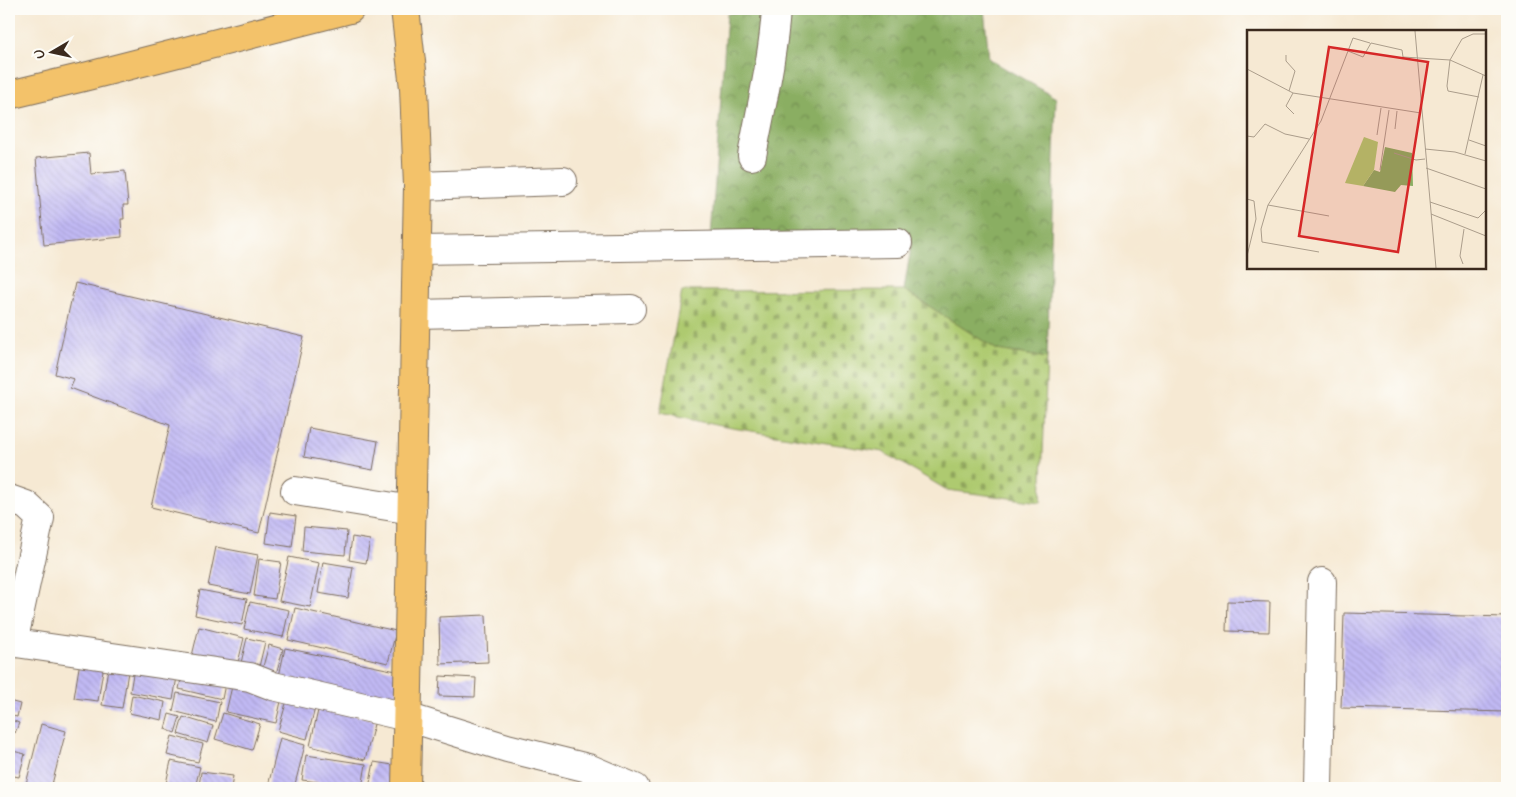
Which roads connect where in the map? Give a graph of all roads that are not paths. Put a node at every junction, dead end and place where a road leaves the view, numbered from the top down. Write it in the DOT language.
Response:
graph roads {
  1 [pos="350,9"];
  2 [pos="405,9"];
  3 [pos="776,9"];
  4 [pos="9,95"];
  5 [pos="752,156"];
  6 [pos="563,181"];
  7 [pos="418,186"];
  8 [pos="898,244"];
  9 [pos="417,250"];
  10 [pos="631,309"];
  11 [pos="416,314"];
  12 [pos="295,491"];
  13 [pos="9,499"];
  14 [pos="412,510"];
  15 [pos="1322,582"];
  16 [pos="11,643"];
  17 [pos="407,718"];
  18 [pos="406,788"];
  19 [pos="635,788"];
  20 [pos="1318,788"];
  1 -- 4 [label="main road"];
  2 -- 7 [label="main road"];
  3 -- 5 [label="street"];
  6 -- 7 [label="street"];
  7 -- 9 [label="main road"];
  8 -- 9 [label="street"];
  9 -- 11 [label="main road"];
  10 -- 11 [label="street"];
  11 -- 14 [label="main road"];
  12 -- 14 [label="street"];
  13 -- 16 [label="street"];
  14 -- 17 [label="main road"];
  15 -- 20 [label="street"];
  16 -- 17 [label="street"];
  17 -- 18 [label="main road"];
  17 -- 19 [label="street"];
}
